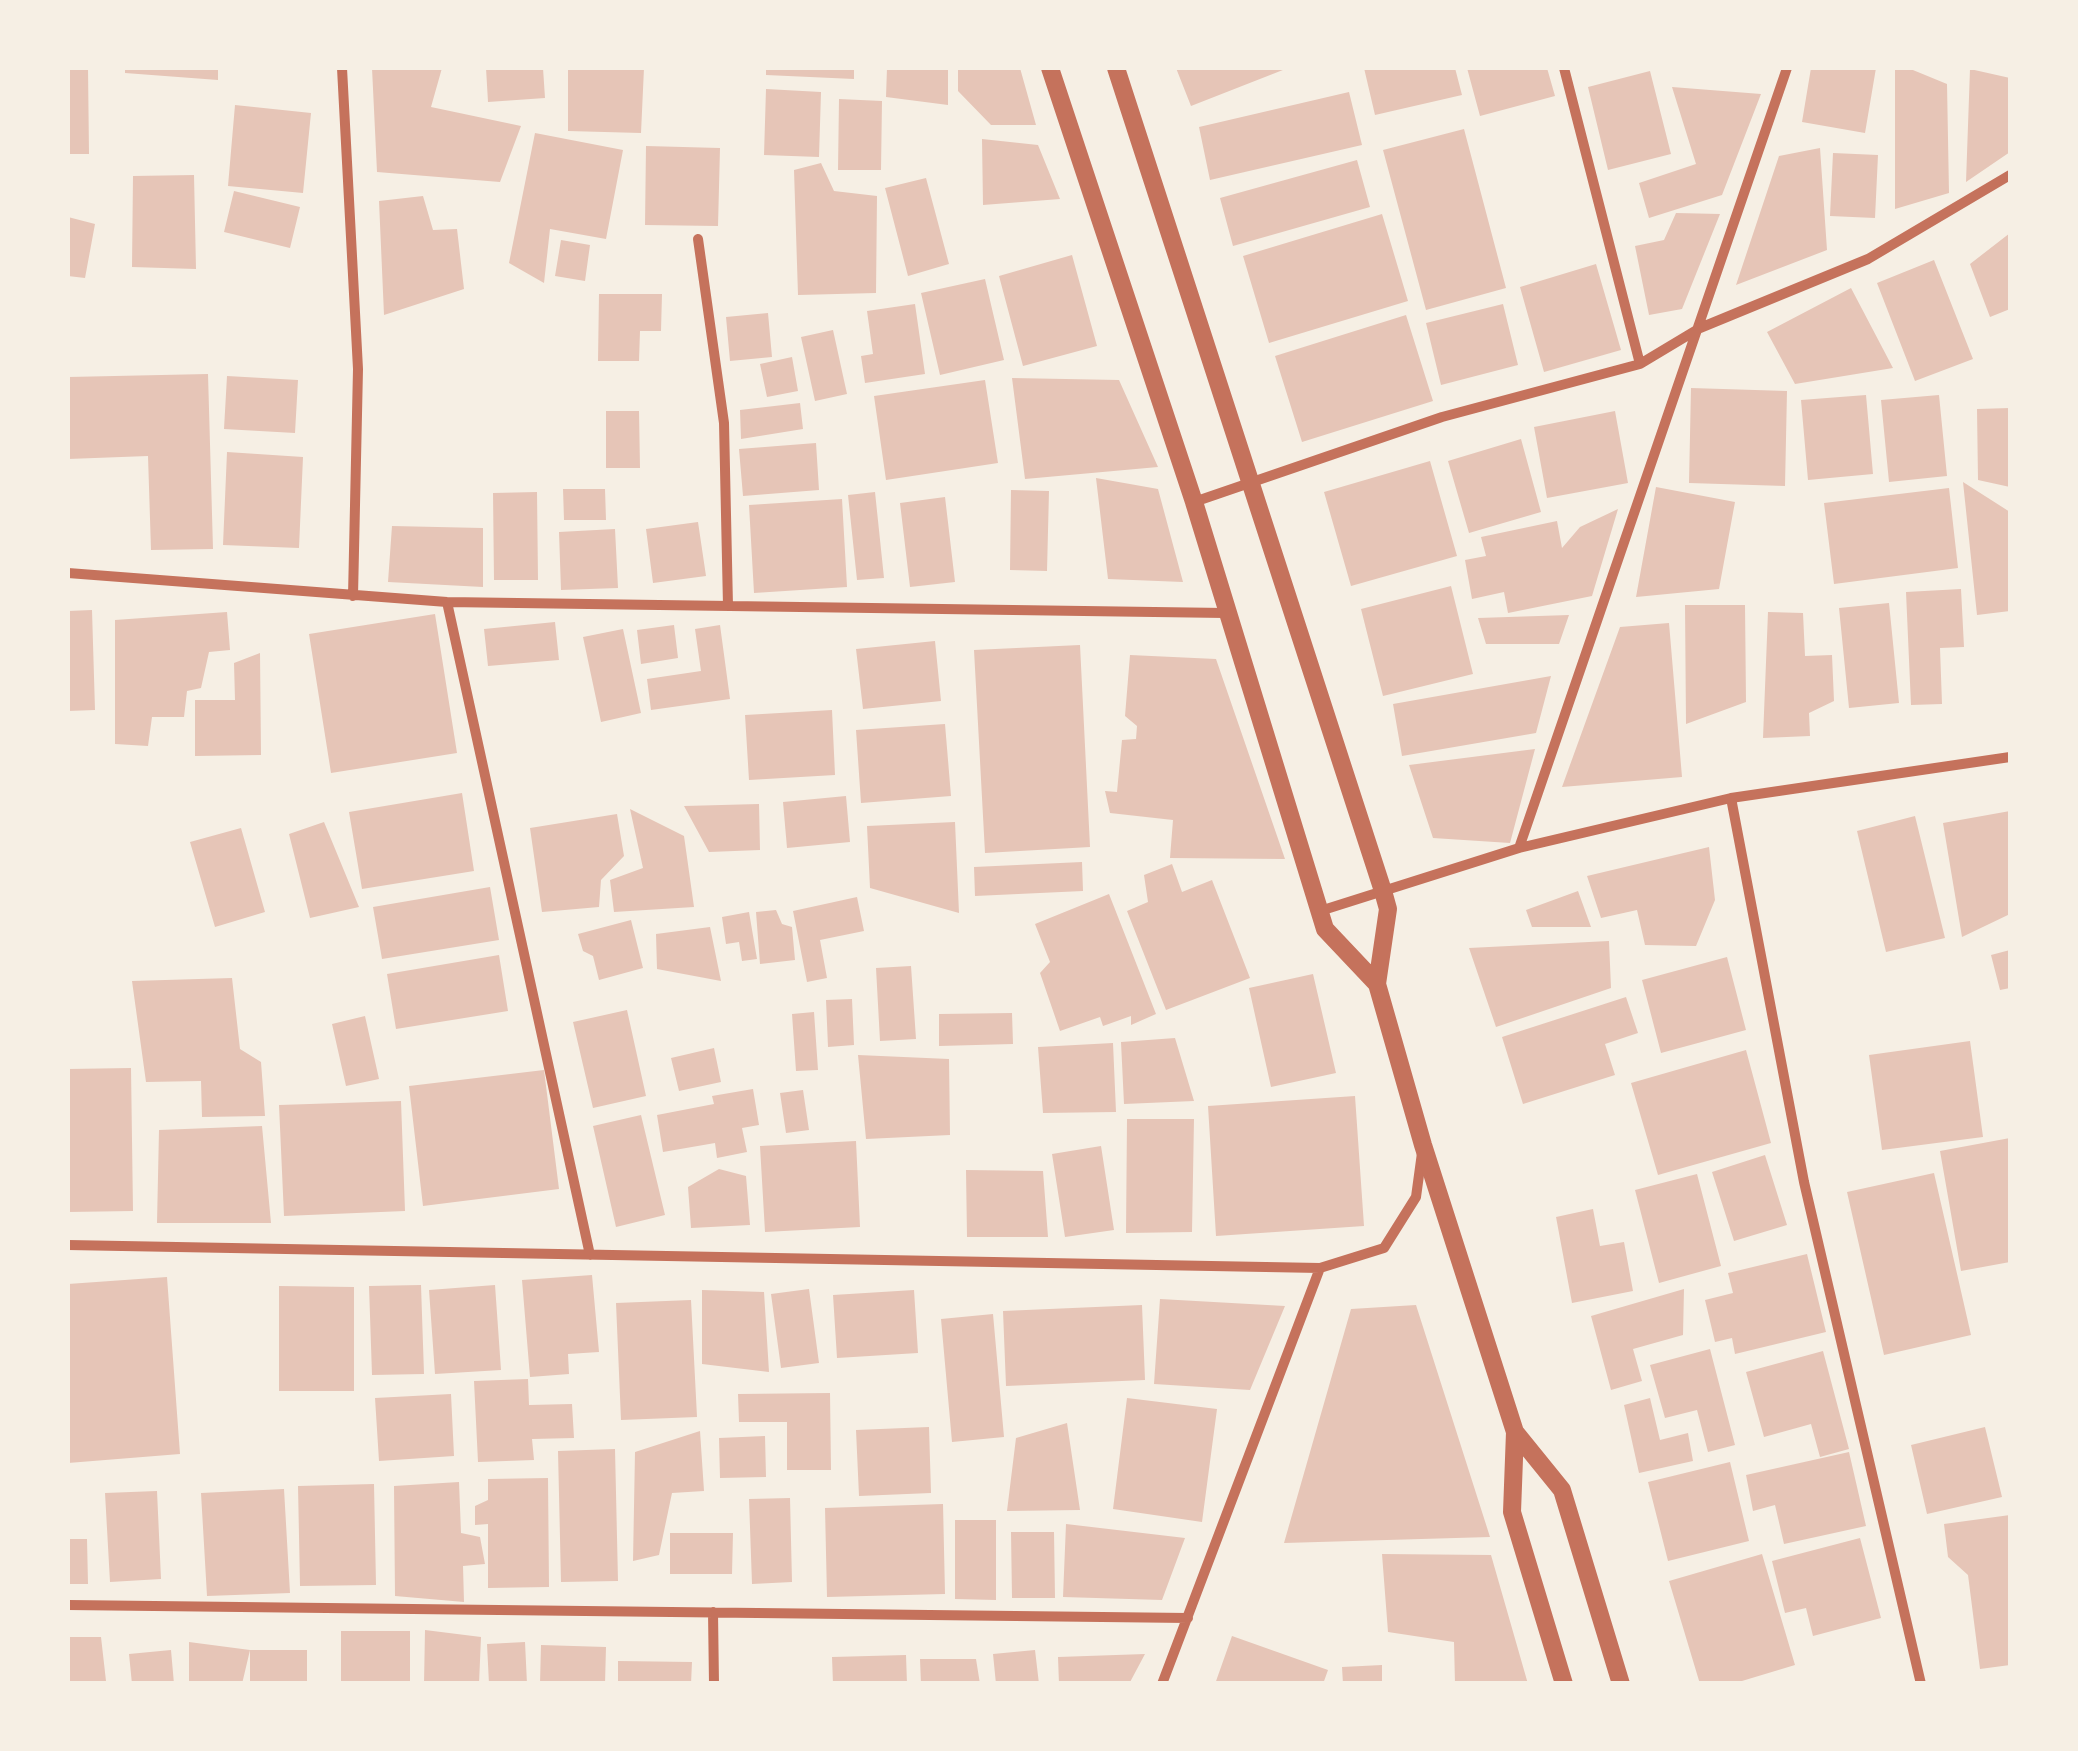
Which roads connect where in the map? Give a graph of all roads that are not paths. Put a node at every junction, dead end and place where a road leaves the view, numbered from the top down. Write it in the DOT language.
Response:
graph roads {
  1 [pos="342,68"];
  2 [pos="1050,68"];
  3 [pos="1116,68"];
  4 [pos="1564,68"];
  5 [pos="1787,68"];
  6 [pos="2010,175"];
  7 [pos="698,239"];
  8 [pos="1700,328"];
  9 [pos="1640,364"];
  10 [pos="1252,484"];
  11 [pos="1194,502"];
  12 [pos="68,574"];
  13 [pos="353,596"];
  14 [pos="447,602"];
  15 [pos="728,606"];
  16 [pos="1225,612"];
  17 [pos="2010,757"];
  18 [pos="1732,798"];
  19 [pos="1519,848"];
  20 [pos="1383,891"];
  21 [pos="1320,911"];
  22 [pos="1377,984"];
  23 [pos="1423,1146"];
  24 [pos="68,1246"];
  25 [pos="590,1254"];
  26 [pos="1320,1268"];
  27 [pos="1515,1432"];
  28 [pos="68,1605"];
  29 [pos="713,1612"];
  30 [pos="1188,1618"];
  31 [pos="714,1684"];
  32 [pos="1162,1684"];
  33 [pos="1564,1684"];
  34 [pos="1621,1684"];
  35 [pos="1921,1684"];
  1 -- 13 [label="street"];
  2 -- 11 [label="street"];
  3 -- 10 [label="street"];
  4 -- 9 [label="street"];
  5 -- 8 [label="street"];
  6 -- 8 [label="street"];
  7 -- 15 [label="street"];
  8 -- 9 [label="street"];
  8 -- 19 [label="street"];
  9 -- 10 [label="street"];
  10 -- 11 [label="street"];
  10 -- 20 [label="street"];
  11 -- 16 [label="street"];
  12 -- 13 [label="street"];
  13 -- 14 [label="street"];
  14 -- 15 [label="street"];
  14 -- 25 [label="street"];
  15 -- 16 [label="street"];
  16 -- 21 [label="street"];
  17 -- 18 [label="street"];
  18 -- 19 [label="street"];
  18 -- 35 [label="street"];
  19 -- 20 [label="street"];
  20 -- 21 [label="street"];
  20 -- 22 [label="street"];
  21 -- 22 [label="street"];
  22 -- 23 [label="street"];
  23 -- 26 [label="street"];
  23 -- 27 [label="street"];
  24 -- 25 [label="street"];
  25 -- 26 [label="street"];
  26 -- 30 [label="street"];
  27 -- 33 [label="street"];
  27 -- 34 [label="street"];
  28 -- 29 [label="street"];
  29 -- 30 [label="street"];
  29 -- 31 [label="street"];
  30 -- 32 [label="street"];
}
